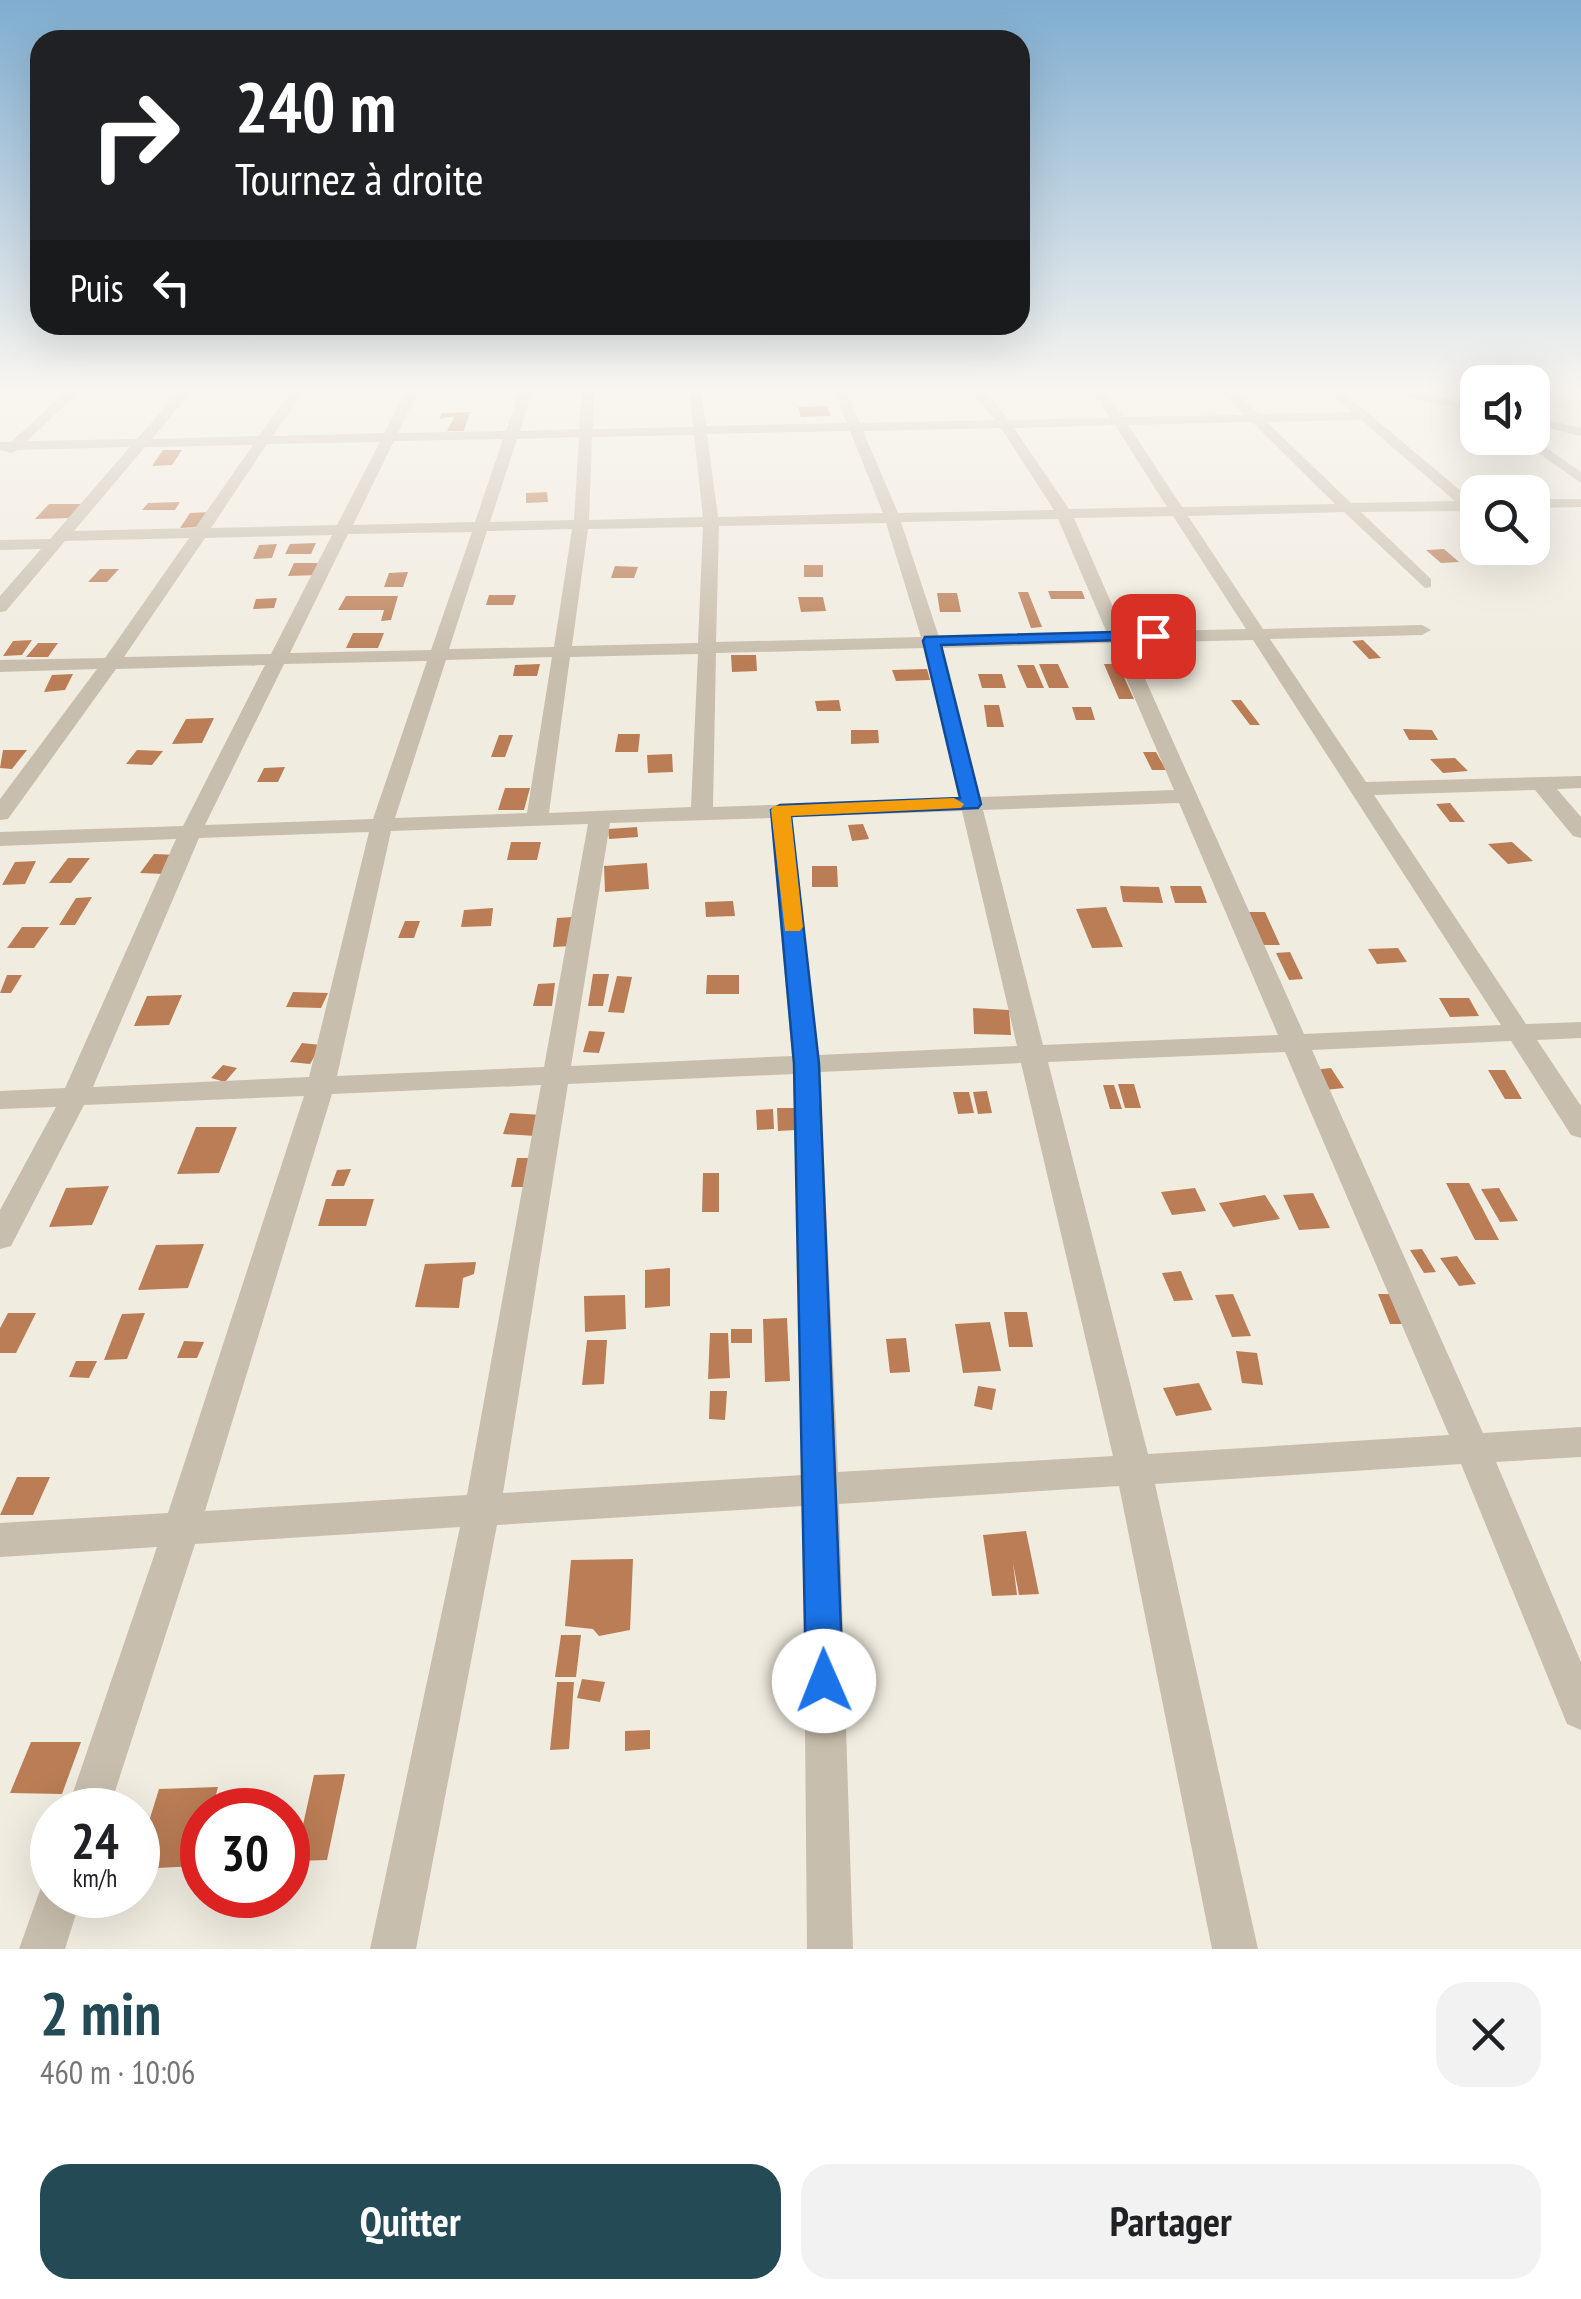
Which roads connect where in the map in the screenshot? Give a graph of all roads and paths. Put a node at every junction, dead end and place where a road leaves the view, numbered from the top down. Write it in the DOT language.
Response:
graph roads {
  1 [pos="108,479"];
  2 [pos="234,479"];
  3 [pos="367,479"];
  4 [pos="496,479"];
  5 [pos="585,479"];
  6 [pos="707,479"];
  7 [pos="877,479"];
  8 [pos="1041,479"];
  9 [pos="1157,479"];
  10 [pos="1320,479"];
  11 [pos="1581,503"];
  12 [pos="1550,504"];
  13 [pos="1460,506"];
  14 [pos="1350,508"];
  15 [pos="1179,512"];
  16 [pos="1064,514"];
  17 [pos="892,518"];
  18 [pos="711,522"];
  19 [pos="581,524"];
  20 [pos="481,527"];
  21 [pos="342,530"];
  22 [pos="199,533"];
  23 [pos="57,540"];
  24 [pos="0,545"];
  25 [pos="1425,583"];
  26 [pos="0,607"];
  27 [pos="1422,630"];
  28 [pos="1256,632"];
  29 [pos="1118,638"];
  30 [pos="931,641"];
  31 [pos="706,647"];
  32 [pos="565,652"];
  33 [pos="437,654"];
  34 [pos="276,658"];
  35 [pos="111,663"];
  36 [pos="0,666"];
  37 [pos="1581,782"];
  38 [pos="1541,784"];
  39 [pos="1359,790"];
  40 [pos="1188,796"];
  41 [pos="972,804"];
  42 [pos="780,810"];
  43 [pos="0,814"];
  44 [pos="702,814"];
  45 [pos="600,817"];
  46 [pos="537,820"];
  47 [pos="382,825"];
  48 [pos="1581,831"];
  49 [pos="191,832"];
  50 [pos="0,839"];
  51 [pos="1581,1030"];
  52 [pos="1519,1033"];
  53 [pos="1294,1043"];
  54 [pos="1033,1054"];
  55 [pos="806,1064"];
  56 [pos="556,1076"];
  57 [pos="320,1086"];
  58 [pos="75,1097"];
  59 [pos="0,1100"];
  60 [pos="1581,1128"];
  61 [pos="0,1238"];
  62 [pos="1581,1442"];
  63 [pos="1472,1448"];
  64 [pos="1134,1470"];
  65 [pos="821,1490"];
  66 [pos="482,1511"];
  67 [pos="182,1530"];
  68 [pos="0,1540"];
  69 [pos="1581,1710"];
  70 [pos="95,1788"];
  71 [pos="52,1918"];
  72 [pos="42,1949"];
  73 [pos="393,1949"];
  74 [pos="830,1949"];
  75 [pos="1235,1949"];
  1 -- 23 [label="street"];
  2 -- 22 [label="street"];
  3 -- 21 [label="street"];
  4 -- 20 [label="street"];
  5 -- 19 [label="street"];
  6 -- 18 [label="street"];
  7 -- 17 [label="street"];
  8 -- 16 [label="street"];
  9 -- 15 [label="street"];
  10 -- 14 [label="street"];
  11 -- 12 [label="street"];
  13 -- 14 [label="street"];
  14 -- 15 [label="street"];
  14 -- 25 [label="street"];
  15 -- 16 [label="street"];
  15 -- 28 [label="street"];
  16 -- 17 [label="street"];
  16 -- 29 [label="street"];
  17 -- 18 [label="street"];
  17 -- 30 [label="street"];
  18 -- 19 [label="street"];
  18 -- 31 [label="street"];
  19 -- 20 [label="street"];
  19 -- 32 [label="street"];
  20 -- 21 [label="street"];
  20 -- 33 [label="street"];
  21 -- 22 [label="street"];
  21 -- 34 [label="street"];
  22 -- 23 [label="street"];
  22 -- 35 [label="street"];
  23 -- 24 [label="street"];
  23 -- 26 [label="street"];
  27 -- 28 [label="street"];
  28 -- 29 [label="street"];
  28 -- 39 [label="street"];
  29 -- 30 [label="street"];
  29 -- 40 [label="street"];
  30 -- 31 [label="street"];
  30 -- 41 [label="street"];
  31 -- 32 [label="street"];
  31 -- 44 [label="street"];
  32 -- 33 [label="street"];
  32 -- 46 [label="street"];
  33 -- 34 [label="street"];
  33 -- 47 [label="street"];
  34 -- 35 [label="street"];
  34 -- 49 [label="street"];
  35 -- 36 [label="street"];
  35 -- 43 [label="street"];
  37 -- 38 [label="street"];
  38 -- 39 [label="street"];
  38 -- 48 [label="street"];
  39 -- 52 [label="street"];
  40 -- 41 [label="street"];
  40 -- 53 [label="street"];
  41 -- 42 [label="street"];
  41 -- 54 [label="street"];
  42 -- 44 [label="street"];
  42 -- 55 [label="street"];
  44 -- 45 [label="street"];
  45 -- 46 [label="street"];
  45 -- 56 [label="street"];
  46 -- 47 [label="street"];
  47 -- 49 [label="street"];
  47 -- 57 [label="street"];
  49 -- 50 [label="street"];
  49 -- 58 [label="street"];
  51 -- 52 [label="street"];
  52 -- 53 [label="street"];
  52 -- 60 [label="street"];
  53 -- 54 [label="street"];
  53 -- 63 [label="street"];
  54 -- 55 [label="street"];
  54 -- 64 [label="street"];
  55 -- 56 [label="street"];
  55 -- 65 [label="street"];
  56 -- 57 [label="street"];
  56 -- 66 [label="street"];
  57 -- 58 [label="street"];
  57 -- 67 [label="street"];
  58 -- 59 [label="street"];
  58 -- 61 [label="street"];
  62 -- 63 [label="street"];
  63 -- 64 [label="street"];
  63 -- 69 [label="street"];
  64 -- 65 [label="street"];
  64 -- 75 [label="street"];
  65 -- 66 [label="street"];
  65 -- 74 [label="street"];
  66 -- 67 [label="street"];
  66 -- 73 [label="street"];
  67 -- 68 [label="street"];
  67 -- 70 [label="street"];
  71 -- 72 [label="street"];
}
